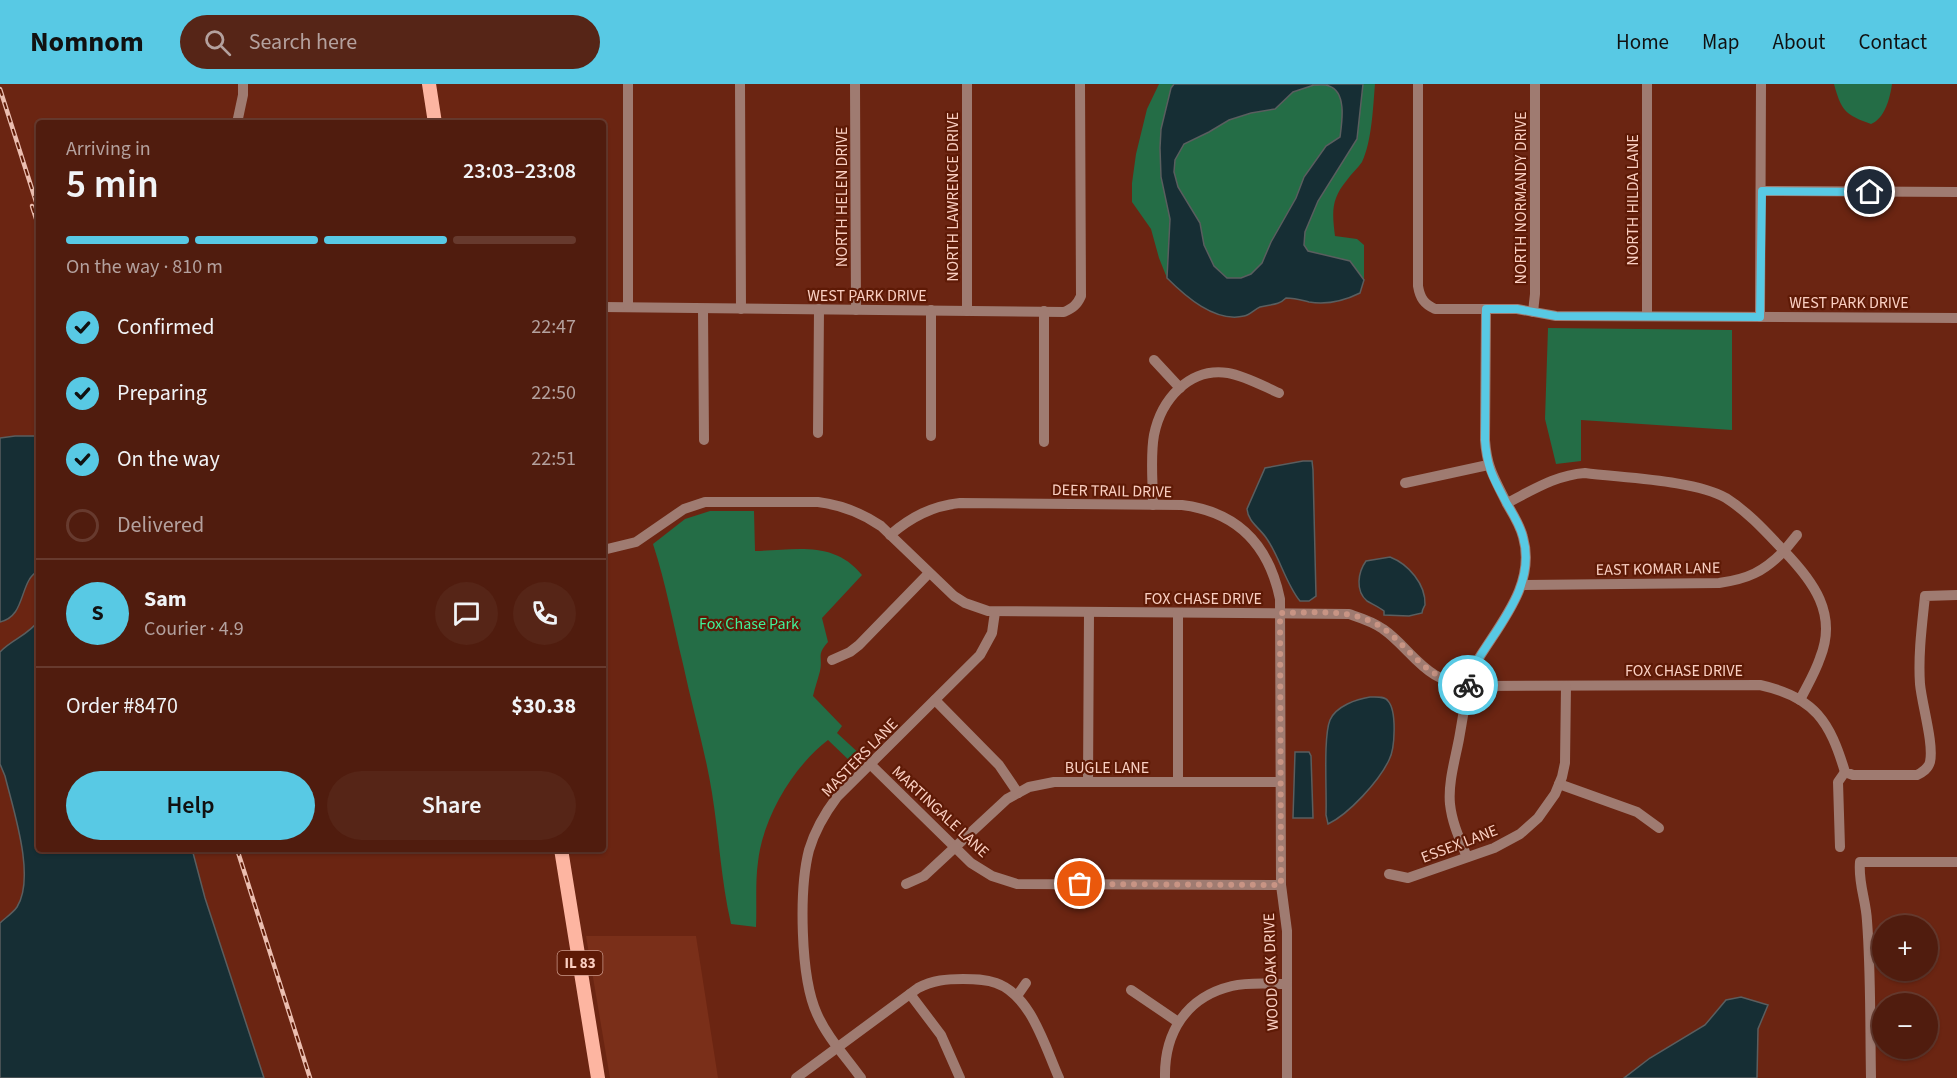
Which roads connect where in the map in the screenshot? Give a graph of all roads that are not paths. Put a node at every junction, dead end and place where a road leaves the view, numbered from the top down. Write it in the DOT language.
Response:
graph roads {
  1 [pos="243,84"];
  2 [pos="429,84"];
  3 [pos="628,84"];
  4 [pos="740,84"];
  5 [pos="855,84"];
  6 [pos="967,84"];
  7 [pos="1080,84"];
  8 [pos="1418,84"];
  9 [pos="1535,84"];
  10 [pos="1647,84"];
  11 [pos="1761,84"];
  12 [pos="238,120"];
  13 [pos="435,120"];
  14 [pos="1762,191"];
  15 [pos="1957,192"];
  16 [pos="606,307"];
  17 [pos="627,307"];
  18 [pos="703,309"];
  19 [pos="741,309"];
  20 [pos="819,309"];
  21 [pos="1486,309"];
  22 [pos="856,310"];
  23 [pos="931,310"];
  24 [pos="967,310"];
  25 [pos="1044,311"];
  26 [pos="1533,312"];
  27 [pos="1647,316"];
  28 [pos="1760,317"];
  29 [pos="1957,318"];
  30 [pos="1154,360"];
  31 [pos="1180,388"];
  32 [pos="1279,393"];
  33 [pos="819,434"];
  34 [pos="931,436"];
  35 [pos="704,440"];
  36 [pos="1044,442"];
  37 [pos="1488,465"];
  38 [pos="1405,483"];
  39 [pos="1507,503"];
  40 [pos="1153,505"];
  41 [pos="890,535"];
  42 [pos="1797,536"];
  43 [pos="606,549"];
  44 [pos="1784,551"];
  45 [pos="929,573"];
  46 [pos="1522,585"];
  47 [pos="1957,595"];
  48 [pos="995,612"];
  49 [pos="1089,613"];
  50 [pos="1178,613"];
  51 [pos="1280,613"];
  52 [pos="832,660"];
  53 [pos="1470,685"];
  54 [pos="1566,686"];
  55 [pos="935,700"];
  56 [pos="1800,700"];
  57 [pos="870,764"];
  58 [pos="1845,772"];
  59 [pos="1088,782"];
  60 [pos="1178,782"];
  61 [pos="1280,782"];
  62 [pos="1559,784"];
  63 [pos="1018,793"];
  64 [pos="1659,828"];
  65 [pos="956,847"];
  66 [pos="1840,847"];
  67 [pos="561,852"];
  68 [pos="1467,857"];
  69 [pos="1957,862"];
  70 [pos="1389,874"];
  71 [pos="906,884"];
  72 [pos="1281,885"];
  73 [pos="1026,983"];
  74 [pos="1287,984"];
  75 [pos="1131,990"];
  76 [pos="910,994"];
  77 [pos="1017,996"];
  78 [pos="1178,1022"];
  79 [pos="838,1046"];
  80 [pos="598,1078"];
  81 [pos="796,1078"];
  82 [pos="861,1078"];
  83 [pos="960,1078"];
  84 [pos="1059,1078"];
  85 [pos="1165,1078"];
  86 [pos="1287,1078"];
  87 [pos="1871,1078"];
  1 -- 12 [label="street"];
  2 -- 13 [label="main road"];
  3 -- 17 [label="street"];
  4 -- 19 [label="street"];
  5 -- 22 [label="street, NORTH HELEN DRIVE"];
  6 -- 24 [label="street, NORTH LAWRENCE DRIVE"];
  7 -- 25 [label="street, WEST PARK DRIVE"];
  8 -- 21 [label="street, WEST PARK DRIVE"];
  9 -- 26 [label="street, NORTH NORMANDY DRIVE"];
  10 -- 27 [label="street, NORTH HILDA LANE"];
  11 -- 14 [label="street"];
  14 -- 15 [label="street"];
  14 -- 28 [label="street"];
  16 -- 17 [label="street, WEST PARK DRIVE"];
  17 -- 18 [label="street, WEST PARK DRIVE"];
  18 -- 19 [label="street, WEST PARK DRIVE"];
  18 -- 35 [label="street"];
  19 -- 20 [label="street, WEST PARK DRIVE"];
  20 -- 22 [label="street, WEST PARK DRIVE"];
  20 -- 33 [label="street"];
  21 -- 26 [label="street, WEST PARK DRIVE"];
  21 -- 37 [label="street"];
  22 -- 23 [label="street, WEST PARK DRIVE"];
  23 -- 24 [label="street, WEST PARK DRIVE"];
  23 -- 34 [label="street"];
  24 -- 25 [label="street, WEST PARK DRIVE"];
  25 -- 36 [label="street"];
  26 -- 27 [label="street, WEST PARK DRIVE"];
  27 -- 28 [label="street, WEST PARK DRIVE"];
  28 -- 29 [label="street, WEST PARK DRIVE"];
  30 -- 31 [label="street"];
  31 -- 32 [label="street"];
  31 -- 40 [label="street"];
  37 -- 38 [label="street"];
  37 -- 39 [label="street"];
  39 -- 44 [label="street"];
  39 -- 46 [label="street"];
  40 -- 41 [label="street, DEER TRAIL DRIVE"];
  40 -- 51 [label="street, DEER TRAIL DRIVE"];
  41 -- 43 [label="street, FOX CHASE DRIVE"];
  41 -- 45 [label="street, FOX CHASE DRIVE"];
  42 -- 44 [label="street, EAST KOMAR LANE"];
  44 -- 46 [label="street, EAST KOMAR LANE"];
  44 -- 56 [label="street"];
  45 -- 48 [label="street, FOX CHASE DRIVE"];
  45 -- 52 [label="street"];
  46 -- 53 [label="street"];
  47 -- 58 [label="street"];
  48 -- 49 [label="street, FOX CHASE DRIVE"];
  48 -- 55 [label="street, MASTERS LANE"];
  49 -- 50 [label="street, FOX CHASE DRIVE"];
  49 -- 59 [label="street"];
  50 -- 51 [label="street, FOX CHASE DRIVE"];
  50 -- 60 [label="street"];
  51 -- 53 [label="street, FOX CHASE DRIVE"];
  51 -- 61 [label="street, WOOD OAK DRIVE"];
  53 -- 54 [label="street, FOX CHASE DRIVE"];
  53 -- 68 [label="street"];
  54 -- 56 [label="street, FOX CHASE DRIVE"];
  54 -- 62 [label="street, ESSEX LANE"];
  55 -- 57 [label="street, MASTERS LANE"];
  55 -- 63 [label="street"];
  56 -- 58 [label="street, FOX CHASE DRIVE"];
  57 -- 65 [label="street, MARTINGALE LANE"];
  57 -- 79 [label="street, MASTERS LANE"];
  58 -- 66 [label="street"];
  59 -- 60 [label="street, BUGLE LANE"];
  59 -- 63 [label="street, BUGLE LANE"];
  60 -- 61 [label="street, BUGLE LANE"];
  61 -- 72 [label="street, WOOD OAK DRIVE"];
  62 -- 64 [label="street"];
  62 -- 68 [label="street, ESSEX LANE"];
  63 -- 65 [label="street, BUGLE LANE"];
  65 -- 71 [label="street, BUGLE LANE"];
  65 -- 72 [label="street, MARTINGALE LANE"];
  67 -- 80 [label="main road, IL 83"];
  68 -- 70 [label="street, ESSEX LANE"];
  69 -- 87 [label="street"];
  72 -- 74 [label="street, WOOD OAK DRIVE"];
  73 -- 77 [label="street"];
  74 -- 78 [label="street"];
  74 -- 86 [label="street, WOOD OAK DRIVE"];
  75 -- 78 [label="street"];
  76 -- 77 [label="street"];
  76 -- 79 [label="street"];
  76 -- 83 [label="street"];
  77 -- 84 [label="street"];
  78 -- 85 [label="street"];
  79 -- 81 [label="street"];
  79 -- 82 [label="street, MASTERS LANE"];
}
